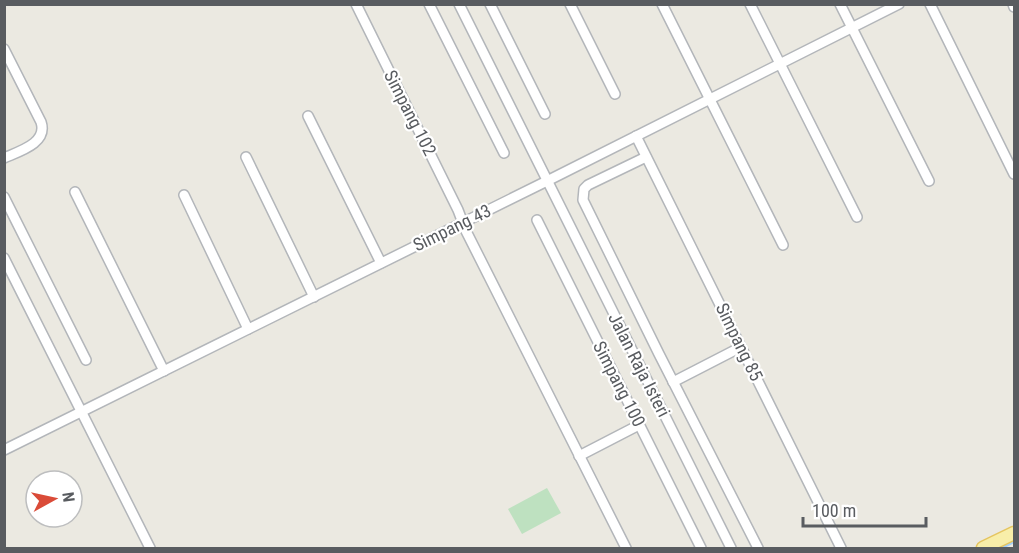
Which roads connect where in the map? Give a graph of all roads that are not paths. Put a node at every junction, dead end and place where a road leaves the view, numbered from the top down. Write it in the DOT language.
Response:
graph roads {
  1 [pos="356,4"];
  2 [pos="429,4"];
  3 [pos="459,4"];
  4 [pos="490,4"];
  5 [pos="570,4"];
  6 [pos="662,4"];
  7 [pos="750,4"];
  8 [pos="840,4"];
  9 [pos="899,4"];
  10 [pos="930,4"];
  11 [pos="852,28"];
  12 [pos="4,49"];
  13 [pos="780,64"];
  14 [pos="615,94"];
  15 [pos="710,100"];
  16 [pos="545,114"];
  17 [pos="308,116"];
  18 [pos="636,136"];
  19 [pos="504,153"];
  20 [pos="646,156"];
  21 [pos="246,157"];
  22 [pos="4,159"];
  23 [pos="1014,174"];
  24 [pos="928,181"];
  25 [pos="547,182"];
  26 [pos="75,192"];
  27 [pos="184,195"];
  28 [pos="4,197"];
  29 [pos="857,217"];
  30 [pos="537,220"];
  31 [pos="463,223"];
  32 [pos="783,245"];
  33 [pos="4,258"];
  34 [pos="381,263"];
  35 [pos="314,297"];
  36 [pos="248,329"];
  37 [pos="741,347"];
  38 [pos="86,360"];
  39 [pos="164,371"];
  40 [pos="674,382"];
  41 [pos="81,412"];
  42 [pos="639,425"];
  43 [pos="4,450"];
  44 [pos="579,456"];
  45 [pos="1014,533"];
  46 [pos="150,549"];
  47 [pos="626,549"];
  48 [pos="701,549"];
  49 [pos="731,549"];
  50 [pos="758,549"];
  51 [pos="841,549"];
  52 [pos="983,549"];
  1 -- 31 [label="street, Simpang 102"];
  2 -- 19 [label="street"];
  3 -- 25 [label="street, Jalan Raja Isteri"];
  4 -- 16 [label="street"];
  5 -- 14 [label="street"];
  6 -- 15 [label="street"];
  7 -- 13 [label="street"];
  8 -- 11 [label="street"];
  9 -- 11 [label="street, Simpang 43"];
  10 -- 23 [label="street"];
  11 -- 13 [label="street, Simpang 43"];
  11 -- 24 [label="street"];
  12 -- 22 [label="street"];
  13 -- 15 [label="street, Simpang 43"];
  13 -- 29 [label="street"];
  15 -- 18 [label="street, Simpang 43"];
  15 -- 32 [label="street"];
  17 -- 34 [label="street"];
  18 -- 20 [label="street, Simpang 85"];
  18 -- 25 [label="street, Simpang 43"];
  20 -- 37 [label="street, Simpang 85"];
  20 -- 40 [label="street"];
  21 -- 35 [label="street"];
  25 -- 31 [label="street, Simpang 43"];
  25 -- 49 [label="street, Jalan Raja Isteri"];
  26 -- 39 [label="street"];
  27 -- 36 [label="street"];
  28 -- 38 [label="street"];
  30 -- 42 [label="street, Simpang 100"];
  31 -- 34 [label="street, Simpang 43"];
  31 -- 44 [label="street"];
  33 -- 41 [label="street"];
  34 -- 35 [label="street, Simpang 43"];
  35 -- 36 [label="street, Simpang 43"];
  36 -- 39 [label="street, Simpang 43"];
  37 -- 40 [label="street"];
  37 -- 51 [label="street, Simpang 85"];
  39 -- 41 [label="street, Simpang 43"];
  40 -- 50 [label="street"];
  41 -- 43 [label="street, Simpang 43"];
  41 -- 46 [label="street"];
  42 -- 44 [label="street"];
  42 -- 48 [label="street, Simpang 100"];
  44 -- 47 [label="street"];
  45 -- 52 [label="main road"];
}
